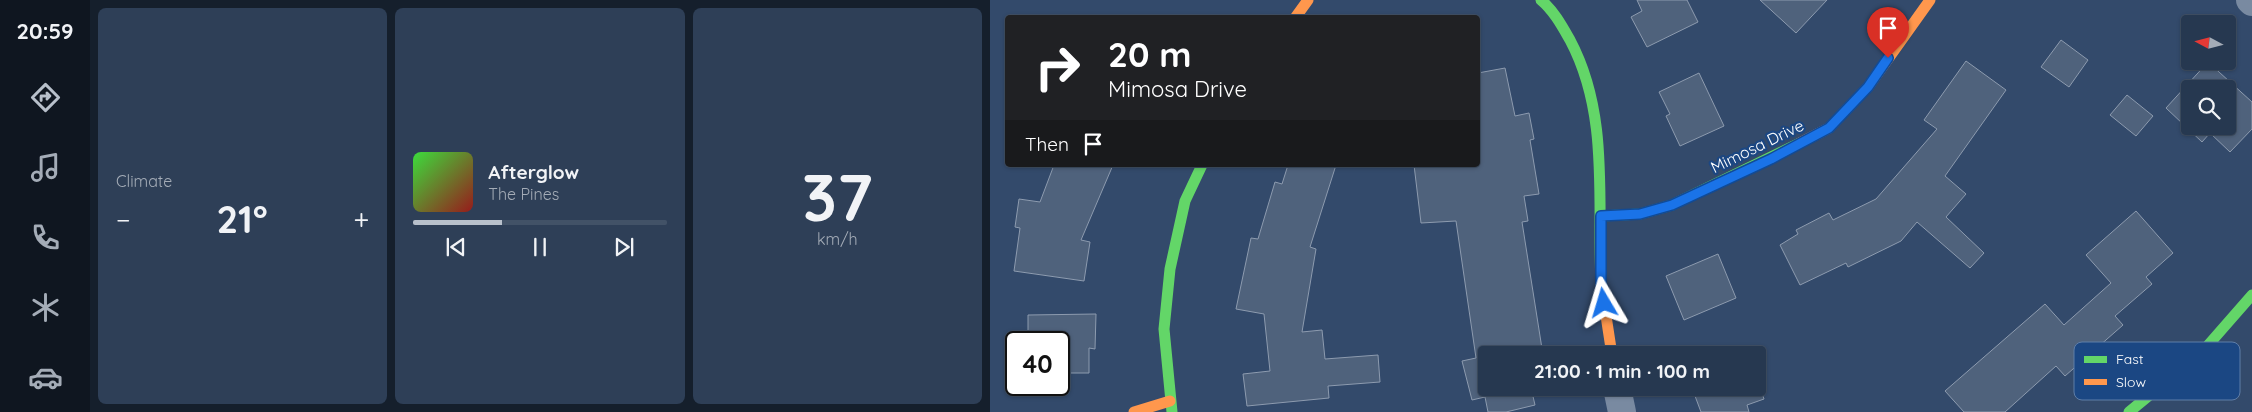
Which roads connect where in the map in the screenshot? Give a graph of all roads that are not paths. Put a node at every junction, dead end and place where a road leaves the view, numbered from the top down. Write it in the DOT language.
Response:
graph roads {
  1 [pos="1308,0"];
  2 [pos="1541,0"];
  3 [pos="1930,0"];
  4 [pos="1297,15"];
  5 [pos="1201,167"];
  6 [pos="1601,216"];
  7 [pos="2252,295"];
  8 [pos="2211,342"];
  9 [pos="1611,346"];
  10 [pos="1619,396"];
  11 [pos="2144,400"];
  12 [pos="1171,407"];
  13 [pos="1134,412"];
  14 [pos="1622,412"];
  15 [pos="2129,412"];
  1 -- 4 [label="street"];
  2 -- 6 [label="street"];
  3 -- 6 [label="street, Mimosa Drive"];
  5 -- 12 [label="street"];
  6 -- 9 [label="street"];
  7 -- 8 [label="street"];
  10 -- 14 [label="street"];
  11 -- 15 [label="street"];
  12 -- 13 [label="street"];
}
